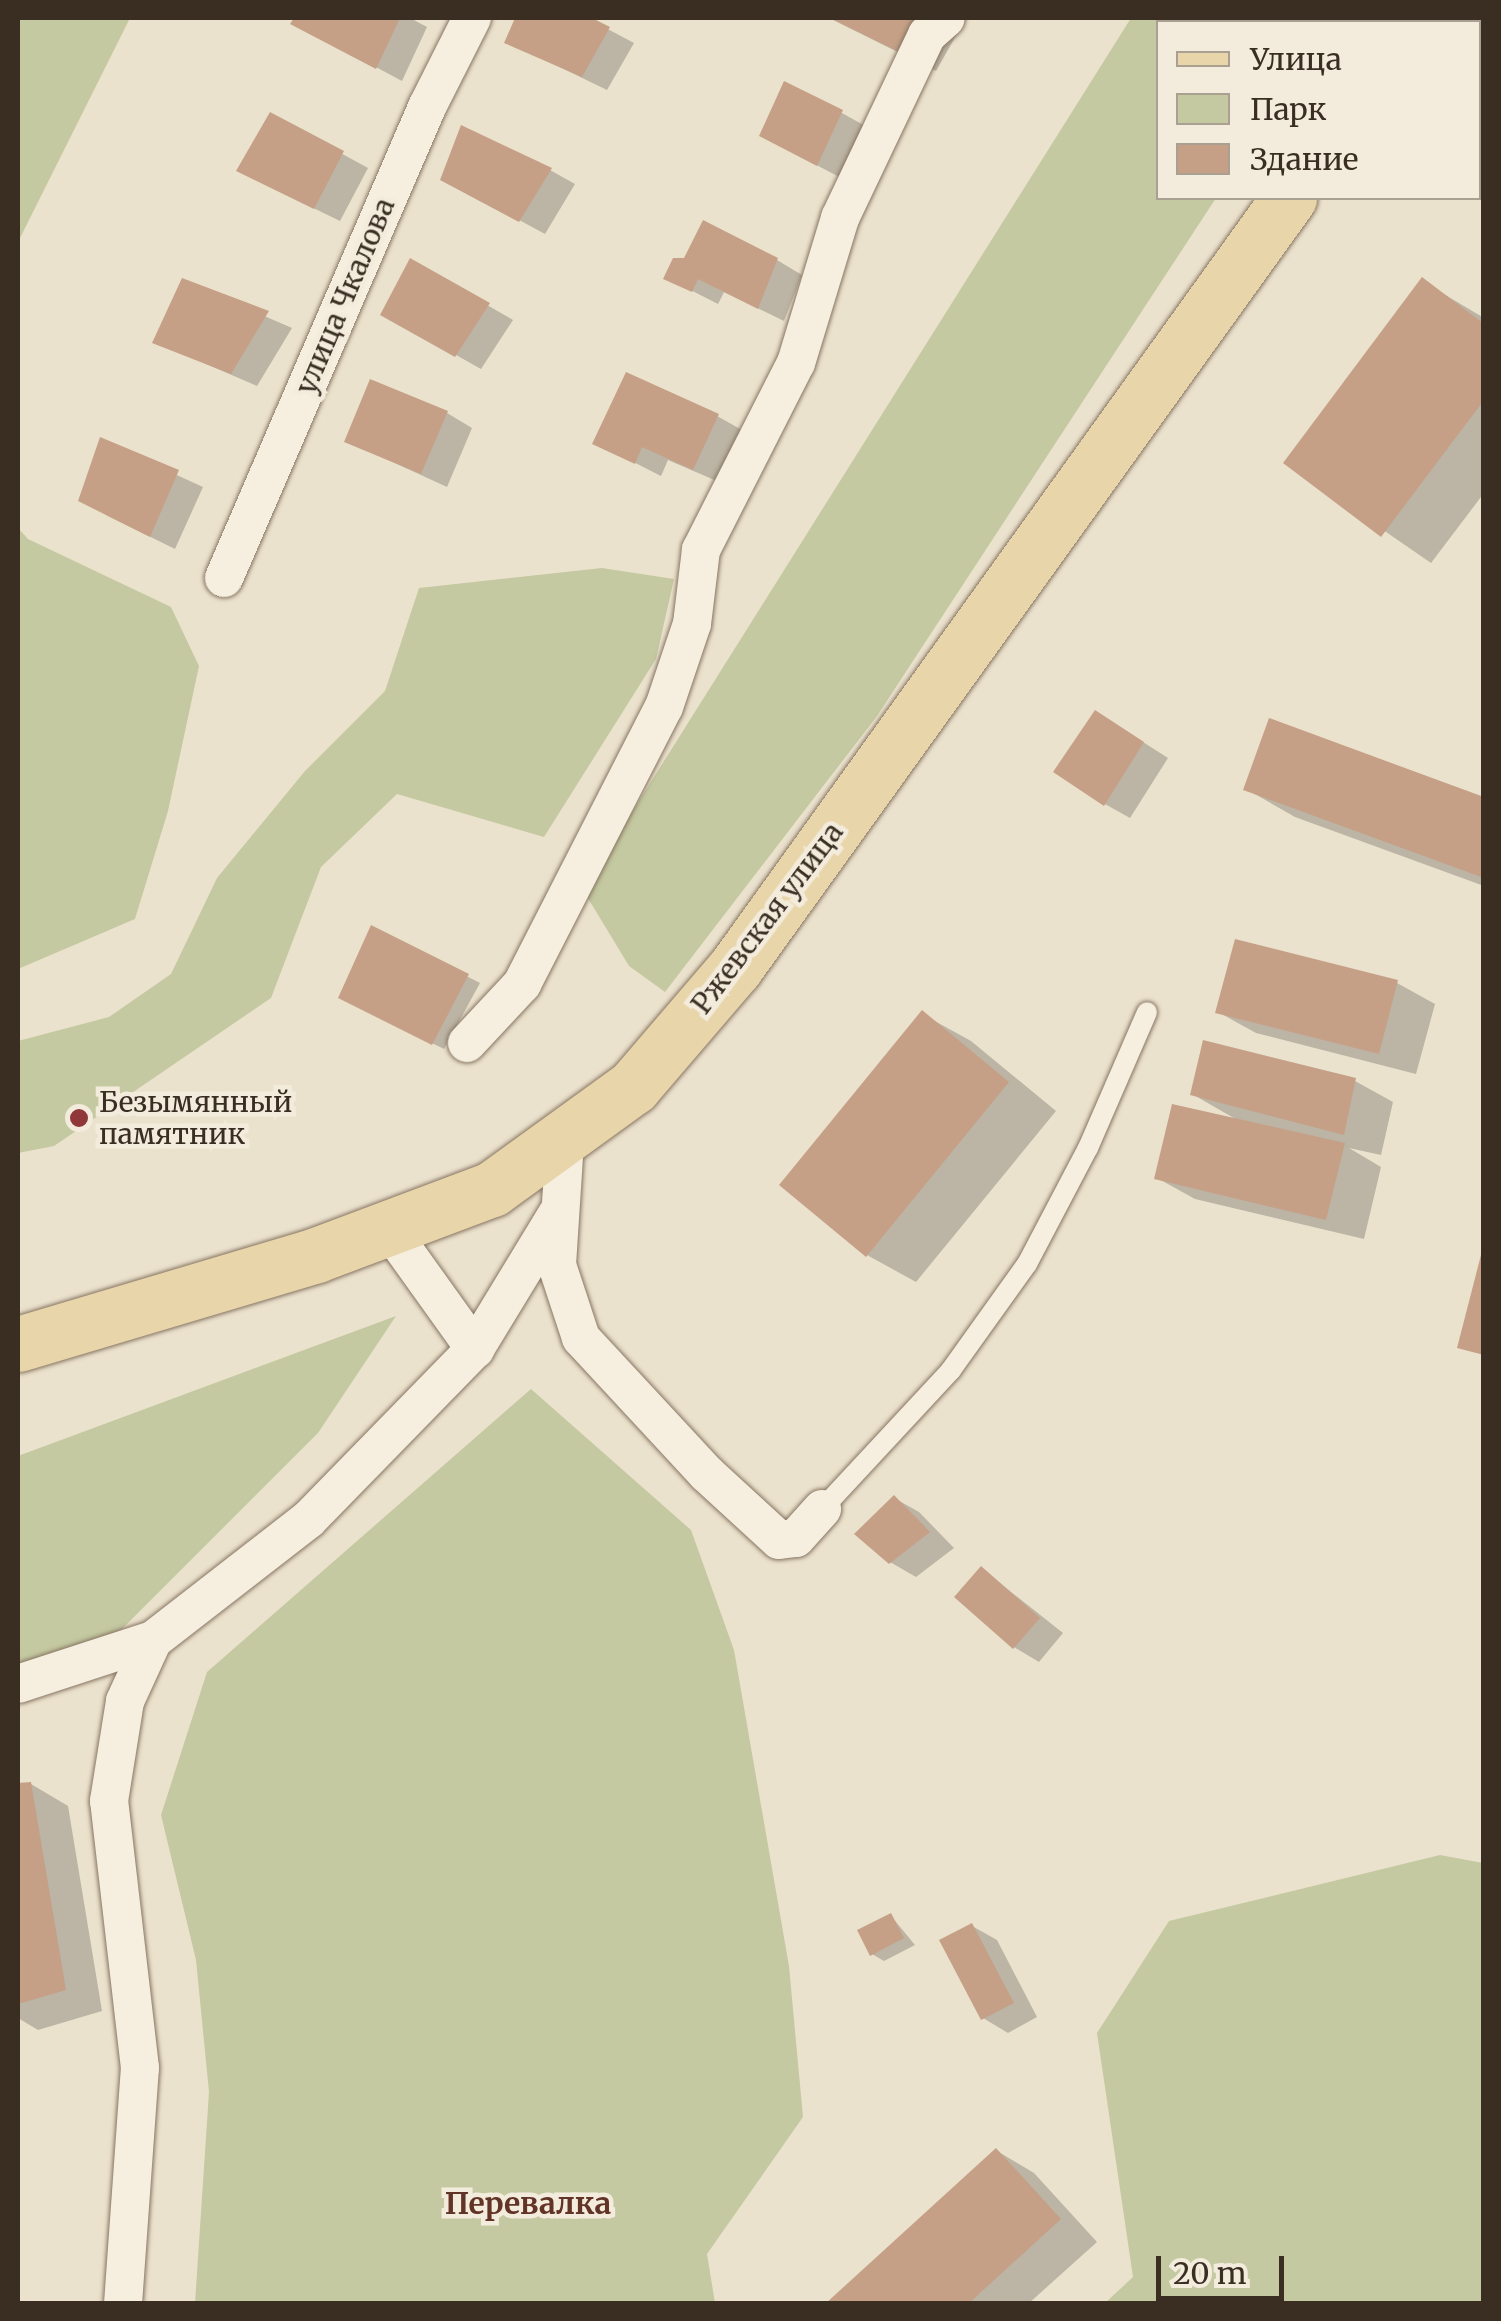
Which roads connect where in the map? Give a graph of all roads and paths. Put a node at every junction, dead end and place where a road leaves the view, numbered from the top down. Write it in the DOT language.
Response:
graph roads {
  1 [pos="472,18"];
  2 [pos="946,18"];
  3 [pos="1288,200"];
  4 [pos="224,578"];
  5 [pos="1148,1012"];
  6 [pos="468,1043"];
  7 [pos="564,1141"];
  8 [pos="559,1211"];
  9 [pos="388,1229"];
  10 [pos="18,1344"];
  11 [pos="475,1349"];
  12 [pos="822,1509"];
  13 [pos="154,1640"];
  14 [pos="18,1684"];
  15 [pos="122,2304"];
  1 -- 4 [label="street, улица Чкалова"];
  2 -- 6 [label="street"];
  3 -- 7 [label="main road, Ржевская улица"];
  5 -- 12 [label="lane"];
  7 -- 8 [label="street"];
  7 -- 9 [label="main road, Ржевская улица"];
  8 -- 11 [label="street"];
  8 -- 12 [label="street"];
  9 -- 10 [label="main road, Ржевская улица"];
  9 -- 11 [label="street"];
  11 -- 13 [label="street"];
  13 -- 14 [label="street"];
  13 -- 15 [label="street"];
}
